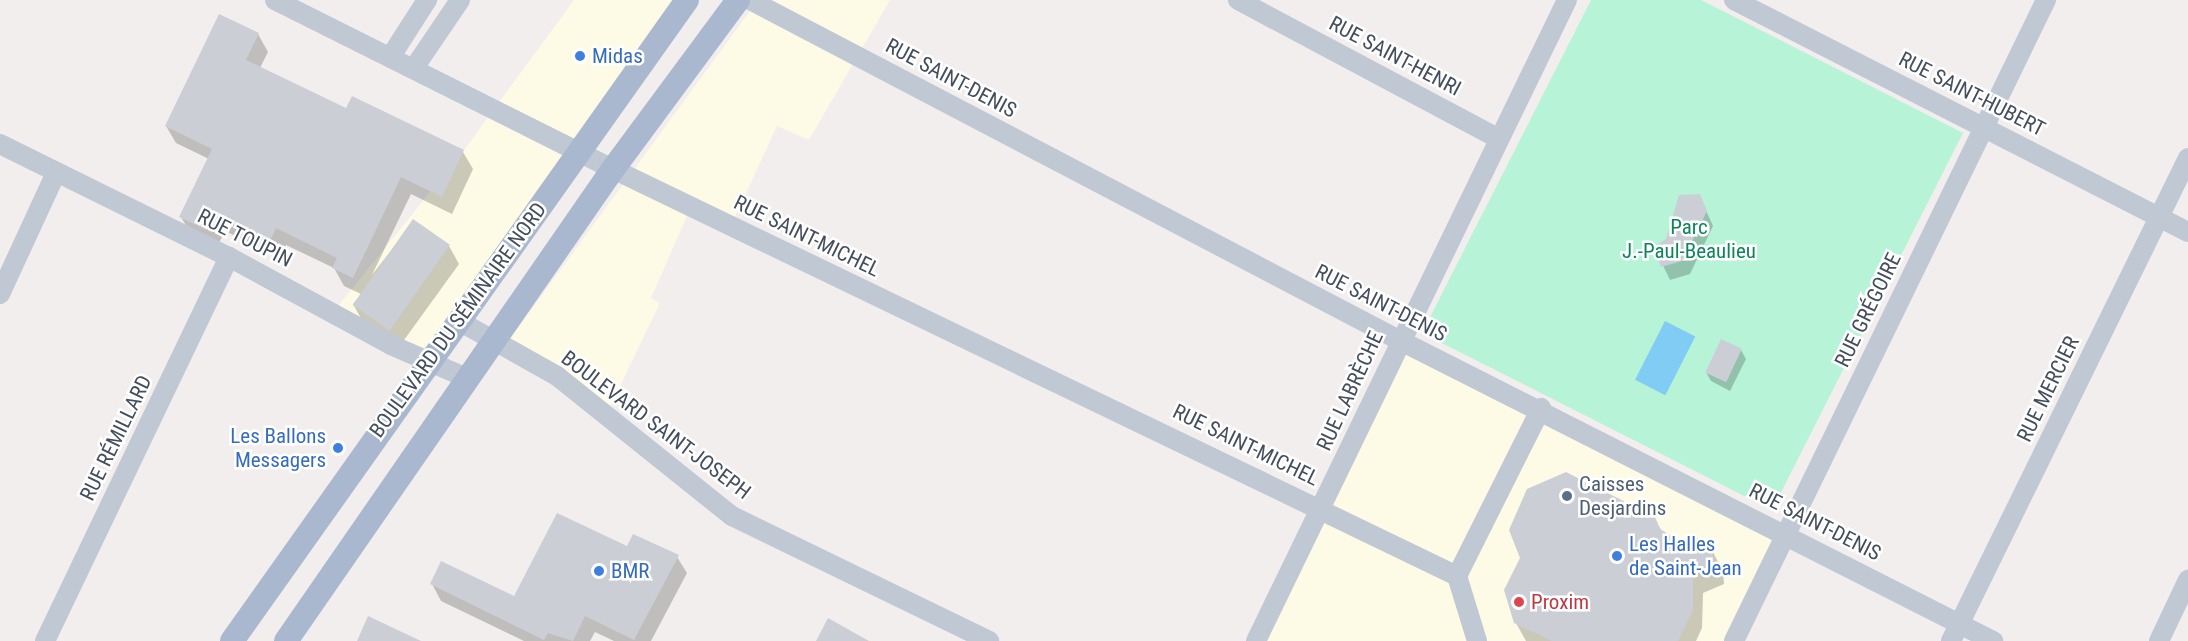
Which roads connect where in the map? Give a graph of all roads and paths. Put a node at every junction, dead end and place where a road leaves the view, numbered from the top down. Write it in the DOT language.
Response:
graph roads {
  1 [pos="275,0"];
  2 [pos="427,0"];
  3 [pos="460,0"];
  4 [pos="687,0"];
  5 [pos="738,0"];
  6 [pos="750,0"];
  7 [pos="1238,0"];
  8 [pos="1567,0"];
  9 [pos="1734,0"];
  10 [pos="2046,0"];
  11 [pos="391,57"];
  12 [pos="414,68"];
  13 [pos="1984,127"];
  14 [pos="1497,138"];
  15 [pos="0,144"];
  16 [pos="580,151"];
  17 [pos="2188,158"];
  18 [pos="613,169"];
  19 [pos="57,173"];
  20 [pos="2159,217"];
  21 [pos="2188,232"];
  22 [pos="229,257"];
  23 [pos="0,294"];
  24 [pos="459,321"];
  25 [pos="495,340"];
  26 [pos="1401,341"];
  27 [pos="429,359"];
  28 [pos="467,378"];
  29 [pos="1541,408"];
  30 [pos="1321,508"];
  31 [pos="1786,534"];
  32 [pos="1457,576"];
  33 [pos="2188,580"];
  34 [pos="1956,632"];
  35 [pos="45,641"];
  36 [pos="232,641"];
  37 [pos="286,641"];
  38 [pos="989,641"];
  39 [pos="1256,641"];
  40 [pos="1478,641"];
  41 [pos="1734,641"];
  42 [pos="1994,641"];
  43 [pos="2159,641"];
  1 -- 11 [label="street, RUE SAINT-MICHEL"];
  2 -- 11 [label="street"];
  3 -- 12 [label="street"];
  4 -- 16 [label="main road, BOULEVARD DU SÉMINAIRE NORD"];
  5 -- 18 [label="main road, BOULEVARD DU SÉMINAIRE NORD"];
  6 -- 26 [label="street, RUE SAINT-DENIS"];
  7 -- 14 [label="street, RUE SAINT-HENRI"];
  8 -- 14 [label="street, RUE LABRÈCHE"];
  9 -- 13 [label="street, RUE SAINT-HUBERT"];
  10 -- 13 [label="street, RUE GRÉGOIRE"];
  11 -- 12 [label="street, RUE SAINT-MICHEL"];
  12 -- 16 [label="street, RUE SAINT-MICHEL"];
  13 -- 20 [label="street, RUE SAINT-HUBERT"];
  13 -- 31 [label="street, RUE GRÉGOIRE"];
  14 -- 26 [label="street, RUE LABRÈCHE"];
  15 -- 19 [label="street, RUE TOUPIN"];
  16 -- 18 [label="street, RUE SAINT-MICHEL"];
  16 -- 24 [label="main road, BOULEVARD DU SÉMINAIRE NORD"];
  17 -- 20 [label="street, RUE MERCIER"];
  18 -- 25 [label="main road, BOULEVARD DU SÉMINAIRE NORD"];
  18 -- 30 [label="street, RUE SAINT-MICHEL"];
  19 -- 22 [label="street, RUE TOUPIN"];
  19 -- 23 [label="street"];
  20 -- 21 [label="street, RUE SAINT-HUBERT"];
  20 -- 34 [label="street, RUE MERCIER"];
  22 -- 27 [label="street, RUE TOUPIN"];
  22 -- 35 [label="street, RUE RÉMILLARD"];
  24 -- 25 [label="street, BOULEVARD SAINT-JOSEPH"];
  24 -- 27 [label="main road, BOULEVARD DU SÉMINAIRE NORD"];
  25 -- 28 [label="main road, BOULEVARD DU SÉMINAIRE NORD"];
  25 -- 38 [label="street, BOULEVARD SAINT-JOSEPH"];
  26 -- 29 [label="street, RUE SAINT-DENIS"];
  26 -- 30 [label="street, RUE LABRÈCHE"];
  27 -- 28 [label="street, RUE TOUPIN"];
  27 -- 36 [label="main road, BOULEVARD DU SÉMINAIRE NORD"];
  28 -- 37 [label="main road, BOULEVARD DU SÉMINAIRE NORD"];
  29 -- 31 [label="street, RUE SAINT-DENIS"];
  29 -- 32 [label="street"];
  30 -- 32 [label="street, RUE SAINT-MICHEL"];
  30 -- 39 [label="street, RUE LABRÈCHE"];
  31 -- 34 [label="street, RUE SAINT-DENIS"];
  31 -- 41 [label="street, RUE GRÉGOIRE"];
  32 -- 40 [label="street"];
  33 -- 43 [label="street"];
  34 -- 42 [label="street, RUE SAINT-DENIS"];
}
